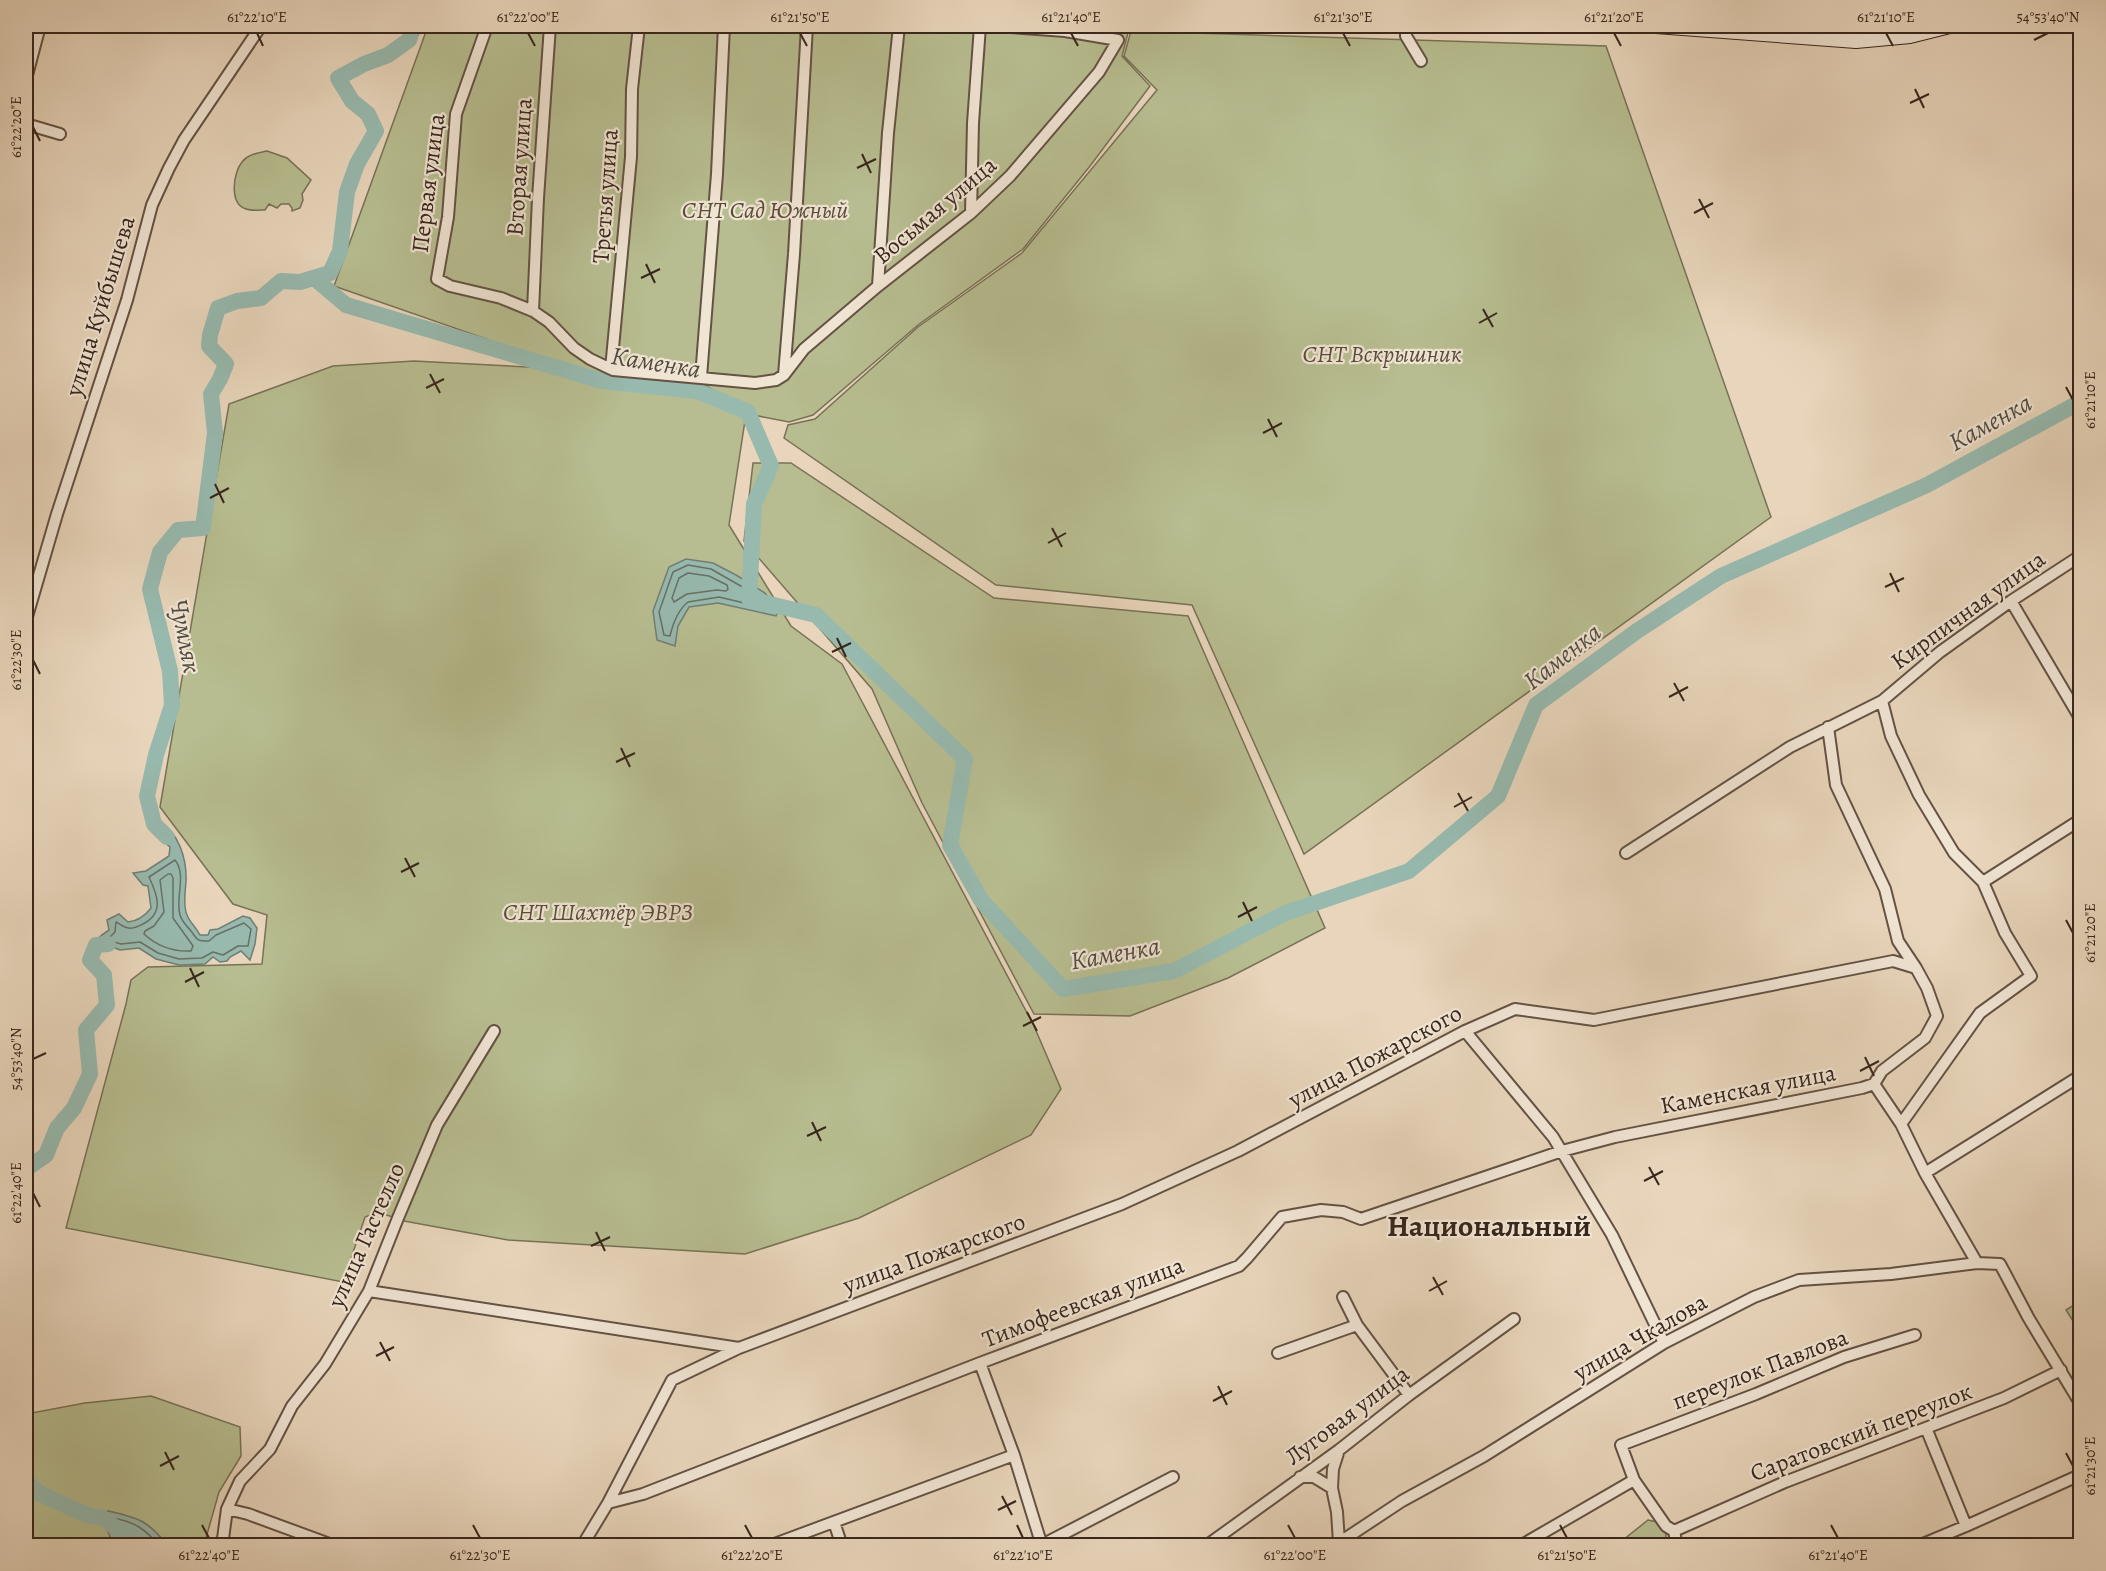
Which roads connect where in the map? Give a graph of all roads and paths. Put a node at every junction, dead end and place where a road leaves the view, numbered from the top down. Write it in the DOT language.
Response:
graph roads {
  1 [pos="40,26"];
  2 [pos="261,26"];
  3 [pos="487,26"];
  4 [pos="550,26"];
  5 [pos="639,26"];
  6 [pos="724,26"];
  7 [pos="807,26"];
  8 [pos="899,26"];
  9 [pos="980,26"];
  10 [pos="996,26"];
  11 [pos="1406,26"];
  12 [pos="1656,26"];
  13 [pos="1950,26"];
  14 [pos="1421,61"];
  15 [pos="26,79"];
  16 [pos="26,124"];
  17 [pos="60,134"];
  18 [pos="971,213"];
  19 [pos="878,286"];
  20 [pos="533,311"];
  21 [pos="611,369"];
  22 [pos="784,375"];
  23 [pos="701,377"];
  24 [pos="2080,556"];
  25 [pos="2011,601"];
  26 [pos="26,620"];
  27 [pos="1882,700"];
  28 [pos="2080,718"];
  29 [pos="1828,727"];
  30 [pos="2080,820"];
  31 [pos="1626,853"];
  32 [pos="1983,882"];
  33 [pos="1916,968"];
  34 [pos="494,1031"];
  35 [pos="1465,1031"];
  36 [pos="2080,1076"];
  37 [pos="1874,1084"];
  38 [pos="1901,1124"];
  39 [pos="1562,1151"];
  40 [pos="1925,1173"];
  41 [pos="1977,1263"];
  42 [pos="369,1291"];
  43 [pos="1343,1297"];
  44 [pos="1514,1319"];
  45 [pos="1357,1325"];
  46 [pos="1915,1335"];
  47 [pos="1664,1343"];
  48 [pos="739,1348"];
  49 [pos="1278,1353"];
  50 [pos="980,1363"];
  51 [pos="2061,1370"];
  52 [pos="1409,1395"];
  53 [pos="2080,1403"];
  54 [pos="1926,1428"];
  55 [pos="1339,1450"];
  56 [pos="1014,1455"];
  57 [pos="2080,1475"];
  58 [pos="1173,1477"];
  59 [pos="1300,1477"];
  60 [pos="1634,1480"];
  61 [pos="1332,1488"];
  62 [pos="608,1503"];
  63 [pos="227,1509"];
  64 [pos="834,1522"];
  65 [pos="1966,1526"];
  66 [pos="1674,1531"];
  67 [pos="1336,1544"];
  68 [pos="222,1545"];
  69 [pos="335,1545"];
  70 [pos="582,1545"];
  71 [pos="769,1545"];
  72 [pos="842,1545"];
  73 [pos="1041,1545"];
  74 [pos="1206,1545"];
  75 [pos="1520,1545"];
  76 [pos="1677,1545"];
  77 [pos="1918,1545"];
  1 -- 15 [label="street"];
  2 -- 26 [label="street, улица Куйбышева"];
  3 -- 20 [label="street, Первая улица"];
  4 -- 20 [label="street, Вторая улица"];
  5 -- 21 [label="street, Третья улица"];
  6 -- 23 [label="street"];
  7 -- 22 [label="street"];
  8 -- 19 [label="street"];
  9 -- 18 [label="street"];
  10 -- 18 [label="street, Восьмая улица"];
  11 -- 14 [label="street"];
  12 -- 13 [label="main road"];
  16 -- 17 [label="street"];
  18 -- 19 [label="street, Восьмая улица"];
  19 -- 22 [label="street, Восьмая улица"];
  20 -- 21 [label="street"];
  21 -- 23 [label="street"];
  22 -- 23 [label="street"];
  24 -- 25 [label="street, Кирпичная улица"];
  25 -- 27 [label="street, Кирпичная улица"];
  25 -- 28 [label="street"];
  27 -- 29 [label="street, Кирпичная улица"];
  27 -- 32 [label="street"];
  29 -- 31 [label="street, Кирпичная улица"];
  29 -- 33 [label="street"];
  30 -- 32 [label="street"];
  32 -- 38 [label="street"];
  33 -- 35 [label="street, улица Пожарского"];
  33 -- 37 [label="street"];
  34 -- 42 [label="street, улица Гастелло"];
  35 -- 39 [label="street"];
  35 -- 48 [label="street, улица Пожарского"];
  36 -- 40 [label="street"];
  37 -- 38 [label="street"];
  37 -- 39 [label="street, Каменская улица"];
  38 -- 40 [label="street"];
  39 -- 47 [label="street"];
  39 -- 50 [label="street, Тимофеевская улица"];
  40 -- 41 [label="street"];
  41 -- 47 [label="street, улица Чкалова"];
  41 -- 51 [label="street, улица Чкалова"];
  42 -- 48 [label="street, улица Пожарского"];
  42 -- 63 [label="street, улица Гастелло"];
  43 -- 45 [label="street"];
  44 -- 52 [label="street, Луговая улица"];
  45 -- 49 [label="street"];
  45 -- 52 [label="street"];
  46 -- 60 [label="street, переулок Павлова"];
  47 -- 67 [label="street, улица Чкалова"];
  48 -- 62 [label="street, улица Пожарского"];
  50 -- 56 [label="street"];
  50 -- 62 [label="street, Тимофеевская улица"];
  51 -- 53 [label="street"];
  51 -- 54 [label="street, Саратовский переулок"];
  52 -- 55 [label="street, Луговая улица"];
  54 -- 65 [label="street"];
  54 -- 66 [label="street, Саратовский переулок"];
  55 -- 59 [label="street, Луговая улица"];
  55 -- 61 [label="street"];
  56 -- 64 [label="street"];
  56 -- 73 [label="street"];
  57 -- 65 [label="street"];
  58 -- 73 [label="street"];
  59 -- 61 [label="street"];
  59 -- 74 [label="street, Луговая улица"];
  60 -- 66 [label="street"];
  60 -- 75 [label="street"];
  61 -- 67 [label="street"];
  62 -- 70 [label="street, улица Пожарского"];
  63 -- 68 [label="street, улица Гастелло"];
  63 -- 69 [label="street"];
  64 -- 71 [label="street"];
  64 -- 72 [label="street"];
  65 -- 77 [label="street"];
  66 -- 76 [label="street"];
}
